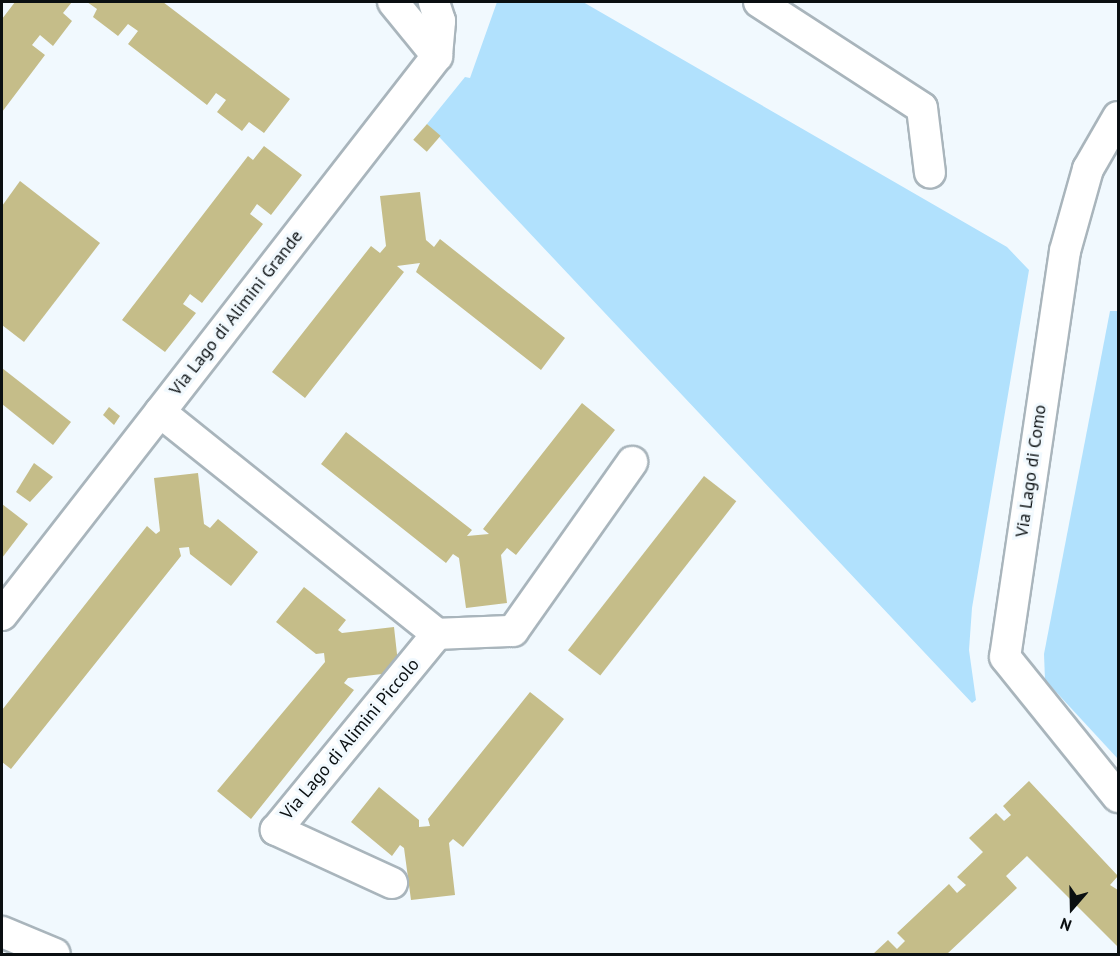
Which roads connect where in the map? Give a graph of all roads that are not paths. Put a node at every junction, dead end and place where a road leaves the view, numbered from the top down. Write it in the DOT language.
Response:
graph roads {
  1 [pos="393,2"];
  2 [pos="434,2"];
  3 [pos="759,2"];
  4 [pos="437,56"];
  5 [pos="1119,117"];
  6 [pos="930,173"];
  7 [pos="160,412"];
  8 [pos="632,462"];
  9 [pos="2,615"];
  10 [pos="437,634"];
  11 [pos="1119,797"];
  12 [pos="392,883"];
  13 [pos="2,932"];
  14 [pos="55,954"];
  1 -- 4 [label="street"];
  2 -- 4 [label="street"];
  3 -- 6 [label="street"];
  4 -- 7 [label="street, Via Lago di Alimini Grande"];
  5 -- 11 [label="street, Via Lago di Como"];
  7 -- 9 [label="street, Via Lago di Alimini Grande"];
  7 -- 10 [label="street"];
  8 -- 10 [label="street"];
  10 -- 12 [label="street, Via Lago di Alimini Piccolo"];
  13 -- 14 [label="street"];
}
